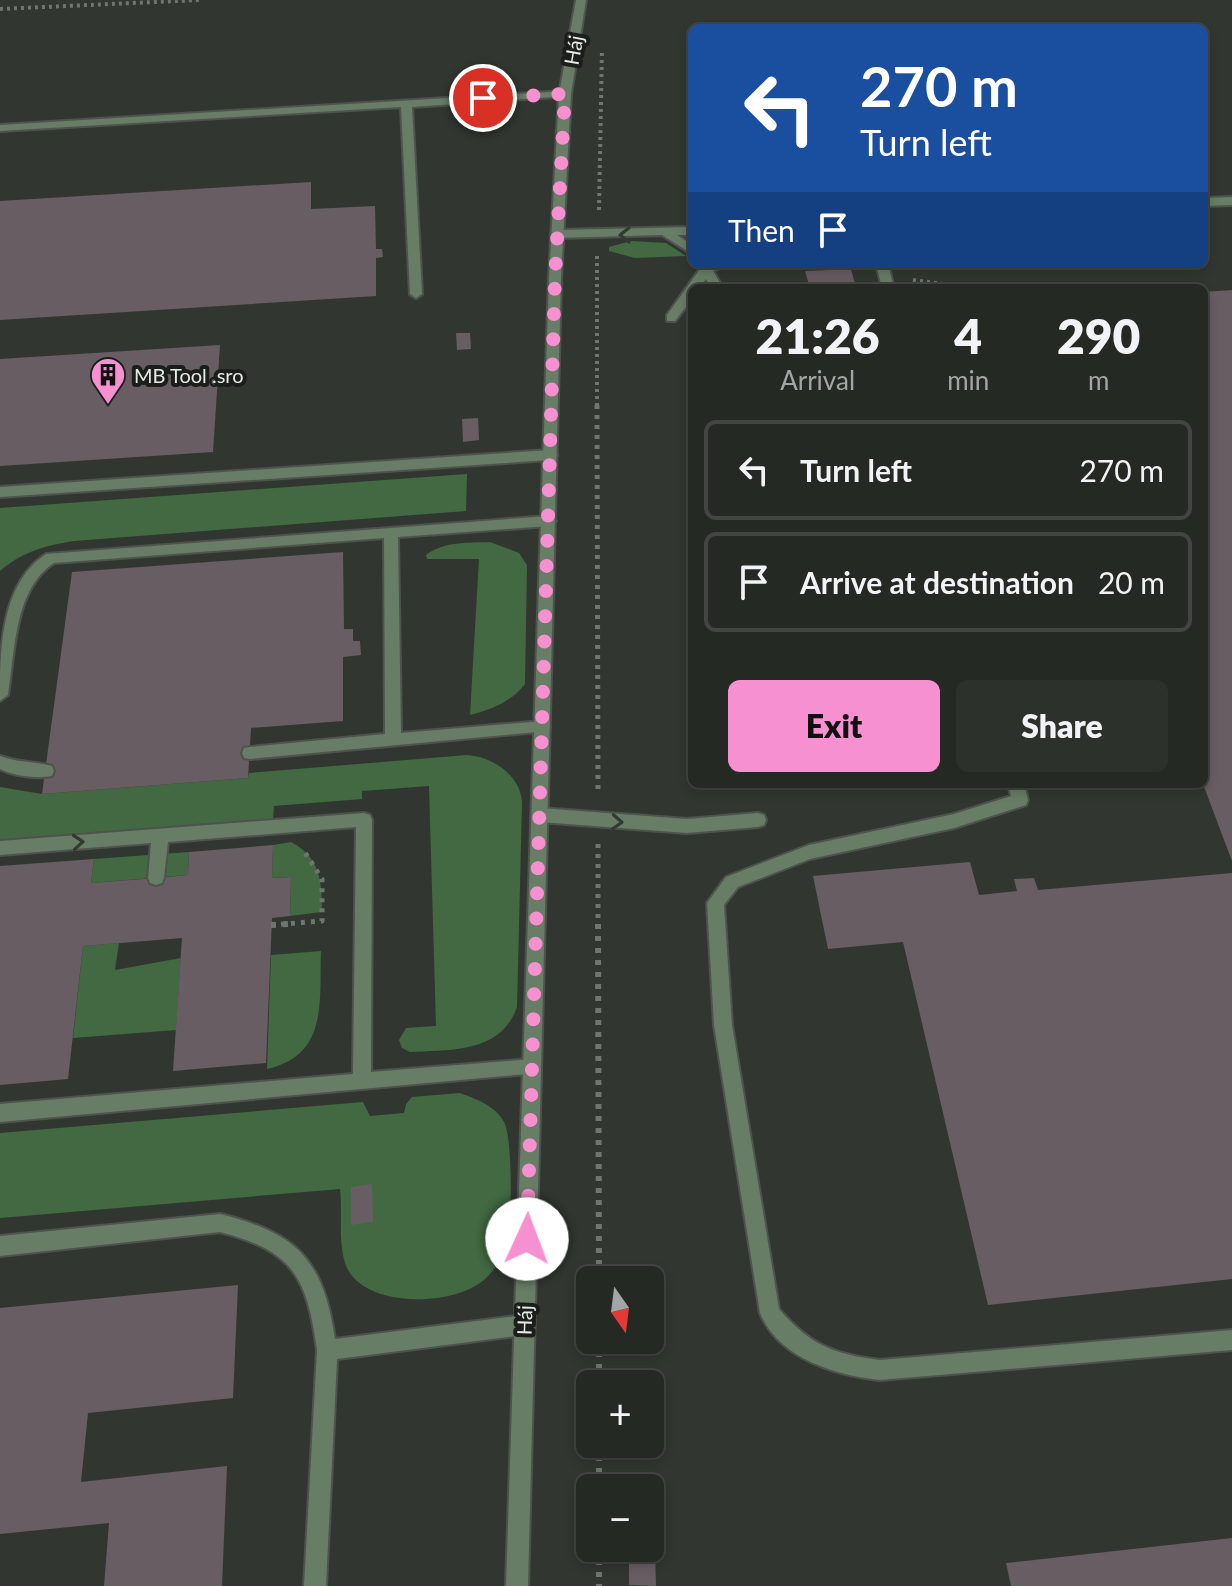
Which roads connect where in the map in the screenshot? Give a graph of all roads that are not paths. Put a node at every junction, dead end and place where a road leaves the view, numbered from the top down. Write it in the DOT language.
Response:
graph roads {
  1 [pos="581,0"];
  2 [pos="565,94"];
  3 [pos="406,103"];
  4 [pos="0,128"];
  5 [pos="1232,201"];
  6 [pos="1208,202"];
  7 [pos="688,231"];
  8 [pos="665,233"];
  9 [pos="557,234"];
  10 [pos="688,247"];
  11 [pos="416,294"];
  12 [pos="688,296"];
  13 [pos="671,318"];
  14 [pos="550,455"];
  15 [pos="0,492"];
  16 [pos="549,521"];
  17 [pos="391,532"];
  18 [pos="0,695"];
  19 [pos="542,727"];
  20 [pos="393,740"];
  21 [pos="250,753"];
  22 [pos="0,762"];
  23 [pos="46,771"];
  24 [pos="1017,788"];
  25 [pos="540,815"];
  26 [pos="758,820"];
  27 [pos="160,835"];
  28 [pos="0,848"];
  29 [pos="156,878"];
  30 [pos="532,1067"];
  31 [pos="362,1081"];
  32 [pos="0,1113"];
  33 [pos="0,1246"];
  34 [pos="524,1325"];
  35 [pos="1232,1340"];
  36 [pos="327,1350"];
  37 [pos="315,1586"];
  38 [pos="517,1586"];
  1 -- 2 [label="street, Háj"];
  2 -- 3 [label="street"];
  2 -- 9 [label="street, Háj"];
  3 -- 4 [label="street"];
  3 -- 11 [label="street"];
  5 -- 6 [label="street"];
  7 -- 8 [label="street"];
  8 -- 9 [label="street, one-way"];
  8 -- 10 [label="street"];
  9 -- 14 [label="street, Háj"];
  12 -- 13 [label="street"];
  14 -- 15 [label="street"];
  14 -- 16 [label="street, Háj"];
  16 -- 17 [label="street"];
  16 -- 19 [label="street, Háj"];
  17 -- 18 [label="street"];
  17 -- 20 [label="street"];
  19 -- 20 [label="street"];
  19 -- 25 [label="street, Háj"];
  20 -- 21 [label="street"];
  22 -- 23 [label="street"];
  24 -- 35 [label="street"];
  25 -- 26 [label="street, one-way"];
  25 -- 30 [label="street, Háj"];
  28 -- 27 [label="street, one-way"];
  27 -- 29 [label="street"];
  27 -- 31 [label="street"];
  30 -- 31 [label="street"];
  30 -- 34 [label="street, Háj"];
  31 -- 32 [label="street"];
  33 -- 36 [label="street"];
  34 -- 36 [label="street"];
  34 -- 38 [label="street, Háj"];
  36 -- 37 [label="street"];
}
